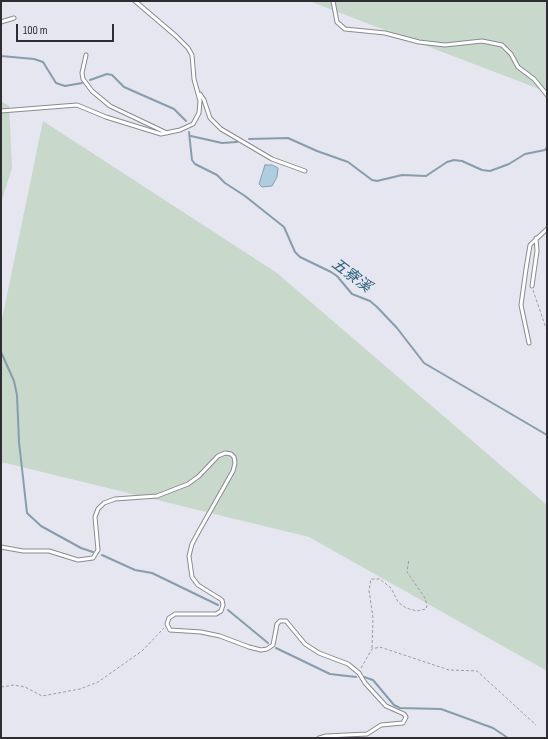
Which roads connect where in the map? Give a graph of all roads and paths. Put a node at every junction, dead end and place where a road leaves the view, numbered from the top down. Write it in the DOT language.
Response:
graph roads {
  1 [pos="135,1"];
  2 [pos="333,1"];
  3 [pos="14,18"];
  4 [pos="1,22"];
  5 [pos="86,55"];
  6 [pos="199,93"];
  7 [pos="547,95"];
  8 [pos="1,111"];
  9 [pos="167,133"];
  10 [pos="305,171"];
  11 [pos="547,229"];
  12 [pos="536,238"];
  13 [pos="532,286"];
  14 [pos="547,331"];
  15 [pos="529,343"];
  16 [pos="1,547"];
  17 [pos="409,559"];
  18 [pos="167,624"];
  19 [pos="372,649"];
  20 [pos="359,673"];
  21 [pos="1,687"];
  22 [pos="536,725"];
  23 [pos="319,738"];
  1 -- 6 [label="lane"];
  2 -- 7 [label="lane"];
  3 -- 4 [label="lane"];
  5 -- 9 [label="lane"];
  6 -- 9 [label="lane"];
  6 -- 10 [label="lane"];
  8 -- 9 [label="lane"];
  11 -- 12 [label="lane"];
  12 -- 13 [label="lane"];
  12 -- 15 [label="lane"];
  13 -- 14 [label="path"];
  16 -- 18 [label="lane"];
  17 -- 19 [label="path"];
  18 -- 20 [label="lane"];
  18 -- 21 [label="path"];
  19 -- 20 [label="path"];
  19 -- 22 [label="path"];
  20 -- 23 [label="lane"];
}
